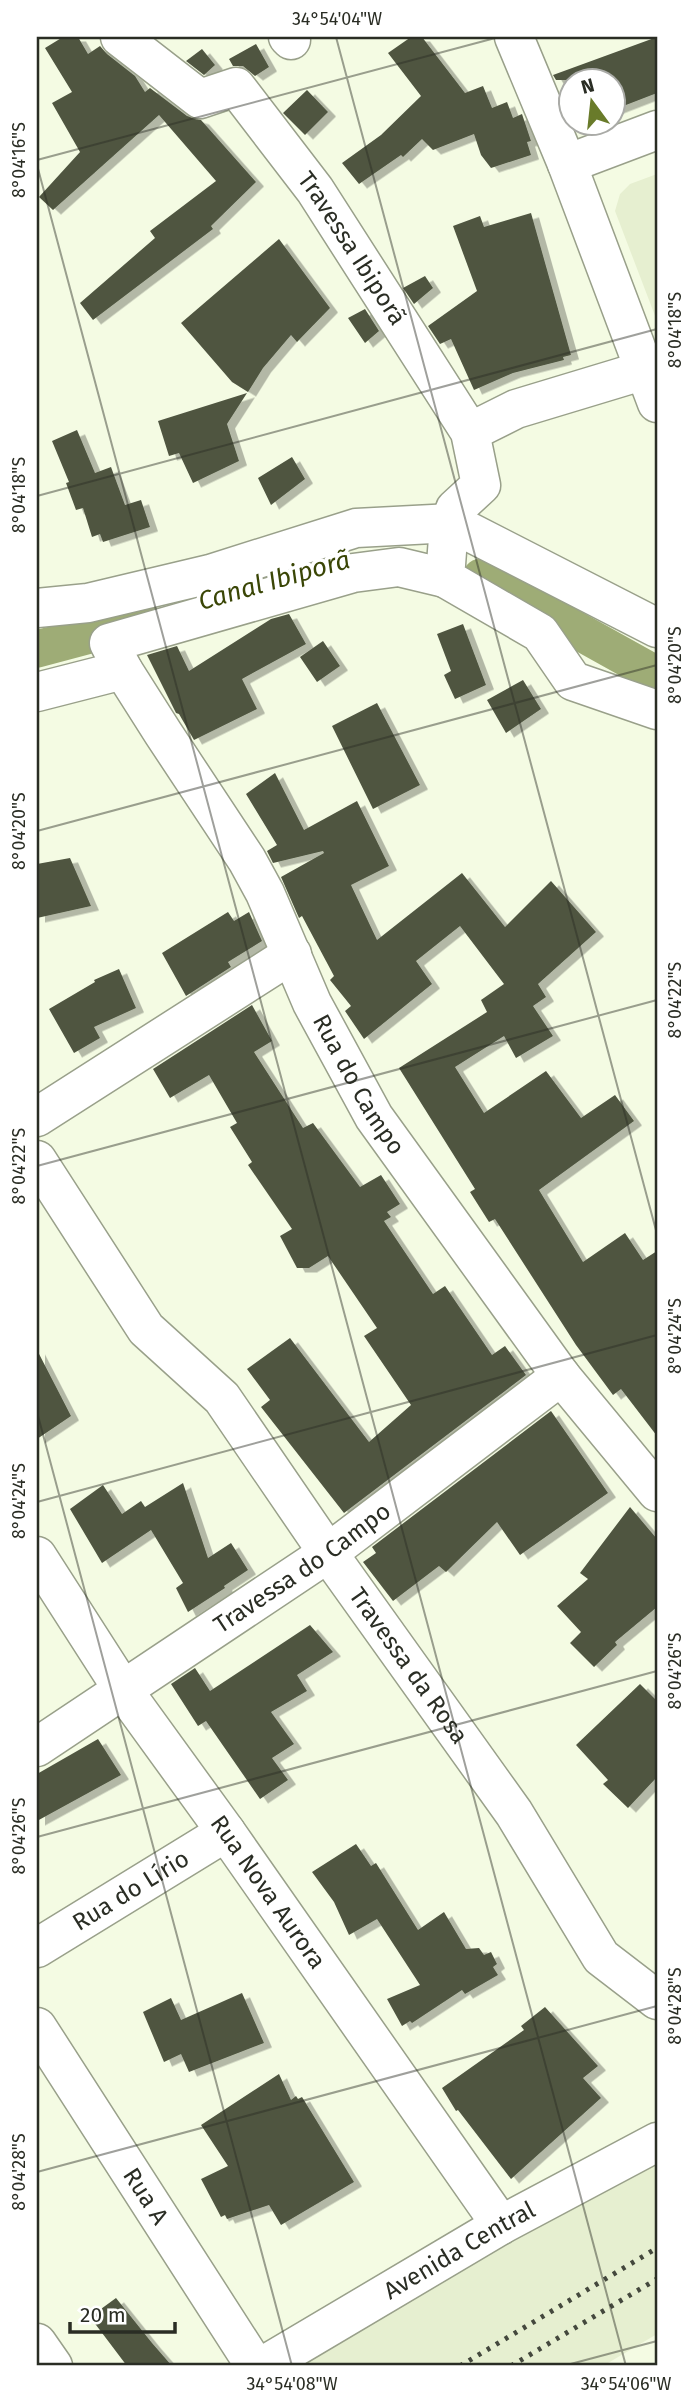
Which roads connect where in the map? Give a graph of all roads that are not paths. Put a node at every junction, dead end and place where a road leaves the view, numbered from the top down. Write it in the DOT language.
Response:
graph roads {
  1 [pos="514,37"];
  2 [pos="125,38"];
  3 [pos="657,130"];
  4 [pos="567,164"];
  5 [pos="651,387"];
  6 [pos="470,432"];
  7 [pos="450,531"];
  8 [pos="445,577"];
  9 [pos="37,608"];
  10 [pos="657,628"];
  11 [pos="116,657"];
  12 [pos="37,692"];
  13 [pos="657,710"];
  14 [pos="292,954"];
  15 [pos="37,1117"];
  16 [pos="37,1160"];
  17 [pos="561,1376"];
  18 [pos="657,1492"];
  19 [pos="328,1553"];
  20 [pos="38,1559"];
  21 [pos="123,1690"];
  22 [pos="37,1746"];
  23 [pos="226,1832"];
  24 [pos="37,1948"];
  25 [pos="657,2000"];
  26 [pos="37,2027"];
  27 [pos="657,2142"];
  28 [pos="501,2225"];
  29 [pos="37,2343"];
  30 [pos="53,2366"];
  31 [pos="255,2366"];
  32 [pos="263,2366"];
  1 -- 4 [label="street"];
  2 -- 6 [label="street, Travessa Ibiporã"];
  3 -- 4 [label="street"];
  4 -- 5 [label="street"];
  5 -- 6 [label="street"];
  6 -- 7 [label="street, Travessa Ibiporã"];
  7 -- 8 [label="street"];
  7 -- 9 [label="street"];
  7 -- 10 [label="street"];
  8 -- 11 [label="street"];
  8 -- 13 [label="street"];
  11 -- 12 [label="street"];
  11 -- 14 [label="street, Rua do Campo"];
  14 -- 15 [label="street"];
  14 -- 17 [label="street, Rua do Campo"];
  16 -- 19 [label="street, Travessa da Rosa"];
  17 -- 18 [label="street, Rua do Campo"];
  17 -- 19 [label="street, Travessa do Campo"];
  19 -- 21 [label="street, Travessa do Campo"];
  19 -- 25 [label="street, Travessa da Rosa"];
  20 -- 21 [label="street, Rua Nova Aurora"];
  21 -- 22 [label="street, Travessa do Campo"];
  21 -- 23 [label="street, Rua Nova Aurora"];
  23 -- 24 [label="street, Rua do Lírio"];
  23 -- 28 [label="street, Rua Nova Aurora"];
  26 -- 31 [label="street, Rua A"];
  27 -- 28 [label="street, Avenida Central"];
  28 -- 32 [label="street, Avenida Central"];
  29 -- 30 [label="street"];
}
